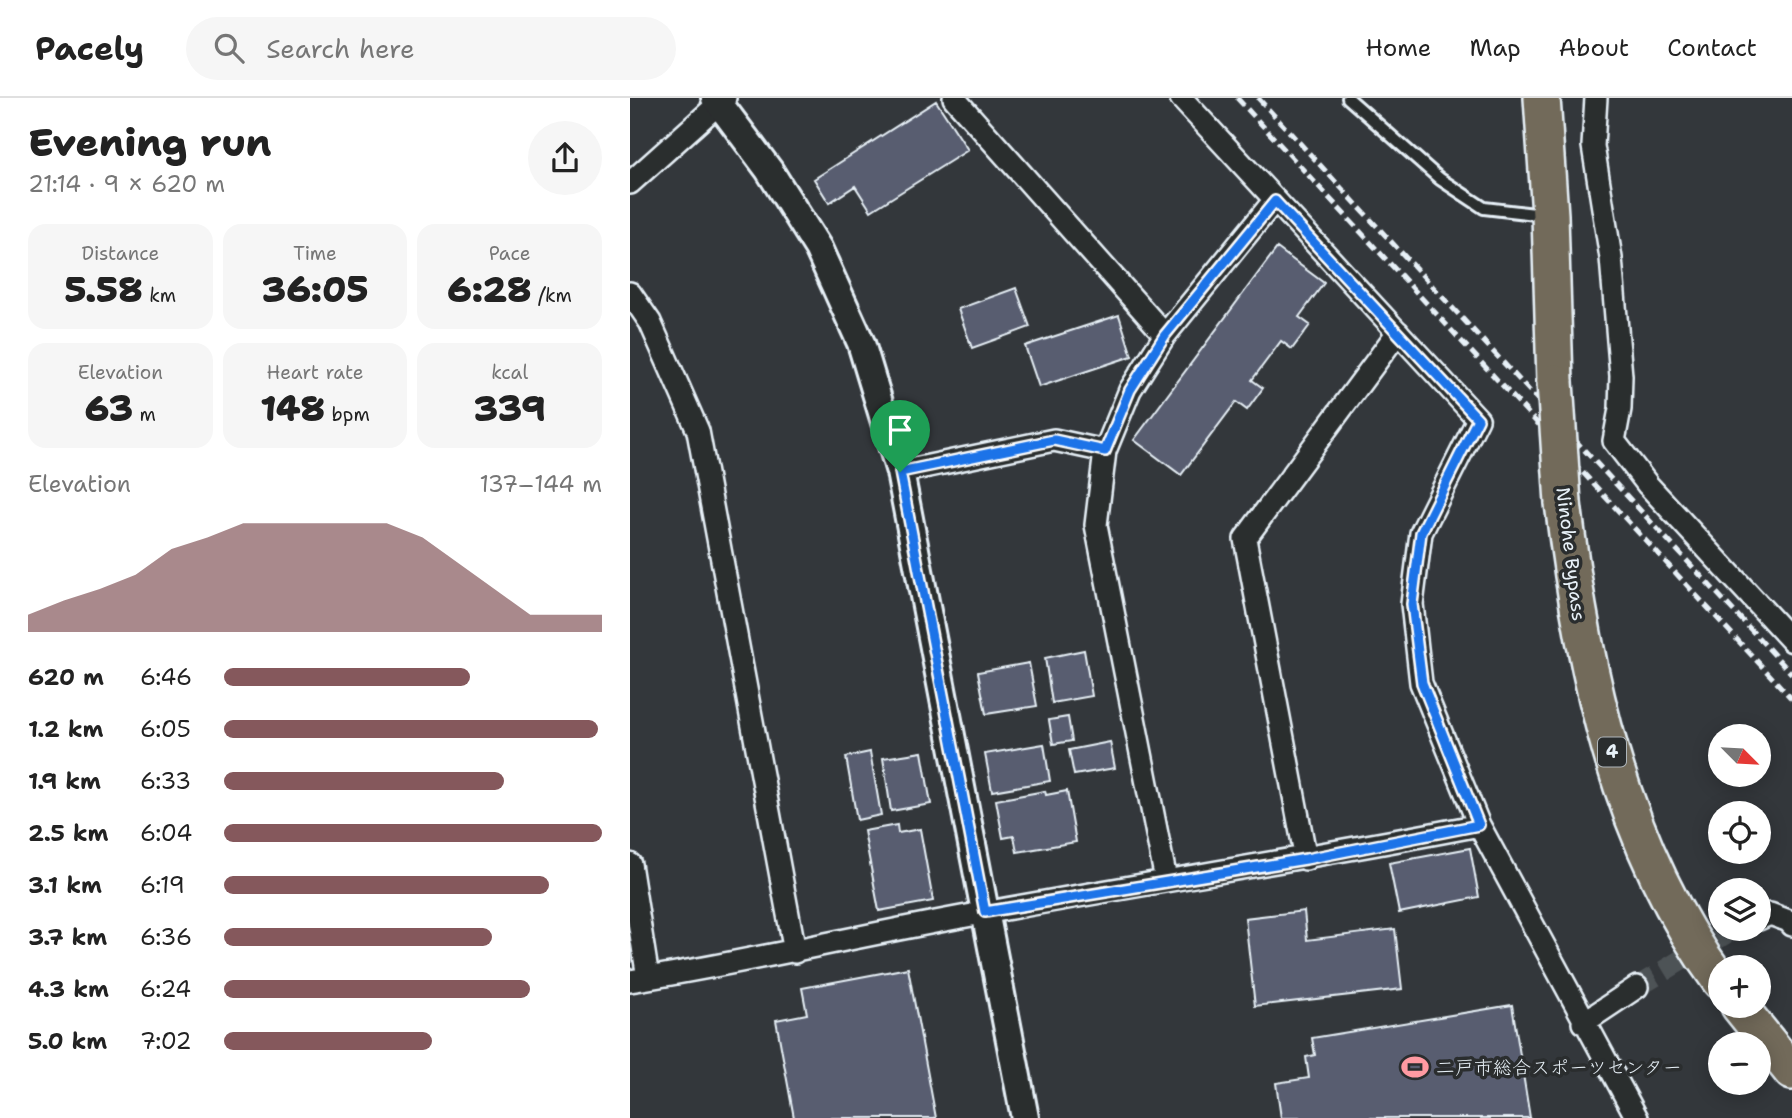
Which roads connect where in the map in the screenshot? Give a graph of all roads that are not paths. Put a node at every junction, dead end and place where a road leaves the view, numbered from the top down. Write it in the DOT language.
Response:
graph roads {
  1 [pos="954,98"];
  2 [pos="1181,98"];
  3 [pos="1348,98"];
  4 [pos="1542,98"];
  5 [pos="1597,98"];
  6 [pos="720,100"];
  7 [pos="630,183"];
  8 [pos="1275,201"];
  9 [pos="1550,215"];
  10 [pos="630,293"];
  11 [pos="1398,332"];
  12 [pos="1165,335"];
  13 [pos="1105,451"];
  14 [pos="900,472"];
  15 [pos="1792,641"];
  16 [pos="1479,825"];
  17 [pos="1306,859"];
  18 [pos="630,864"];
  19 [pos="1166,880"];
  20 [pos="985,912"];
  21 [pos="1771,914"];
  22 [pos="1792,925"];
  23 [pos="795,952"];
  24 [pos="1708,961"];
  25 [pos="639,980"];
  26 [pos="1637,987"];
  27 [pos="1749,1018"];
  28 [pos="1583,1023"];
  29 [pos="1792,1072"];
  30 [pos="1025,1118"];
  31 [pos="1637,1118"];
  1 -- 12 [label="street"];
  2 -- 8 [label="street"];
  3 -- 9 [label="lane"];
  4 -- 9 [label="highway, Ninohe Bypass / 4"];
  5 -- 15 [label="street"];
  6 -- 7 [label="street"];
  6 -- 14 [label="street"];
  8 -- 11 [label="street"];
  8 -- 12 [label="street"];
  9 -- 24 [label="highway, Ninohe Bypass / 4, bridge"];
  10 -- 23 [label="street"];
  11 -- 16 [label="street"];
  11 -- 17 [label="street"];
  12 -- 13 [label="street"];
  13 -- 14 [label="street"];
  13 -- 19 [label="street"];
  14 -- 20 [label="street"];
  16 -- 17 [label="street"];
  16 -- 28 [label="street"];
  17 -- 19 [label="street"];
  18 -- 25 [label="street"];
  19 -- 20 [label="street"];
  20 -- 23 [label="street"];
  20 -- 30 [label="street"];
  21 -- 22 [label="street"];
  23 -- 25 [label="street"];
  26 -- 28 [label="street"];
  27 -- 29 [label="highway"];
  28 -- 31 [label="street"];
}
